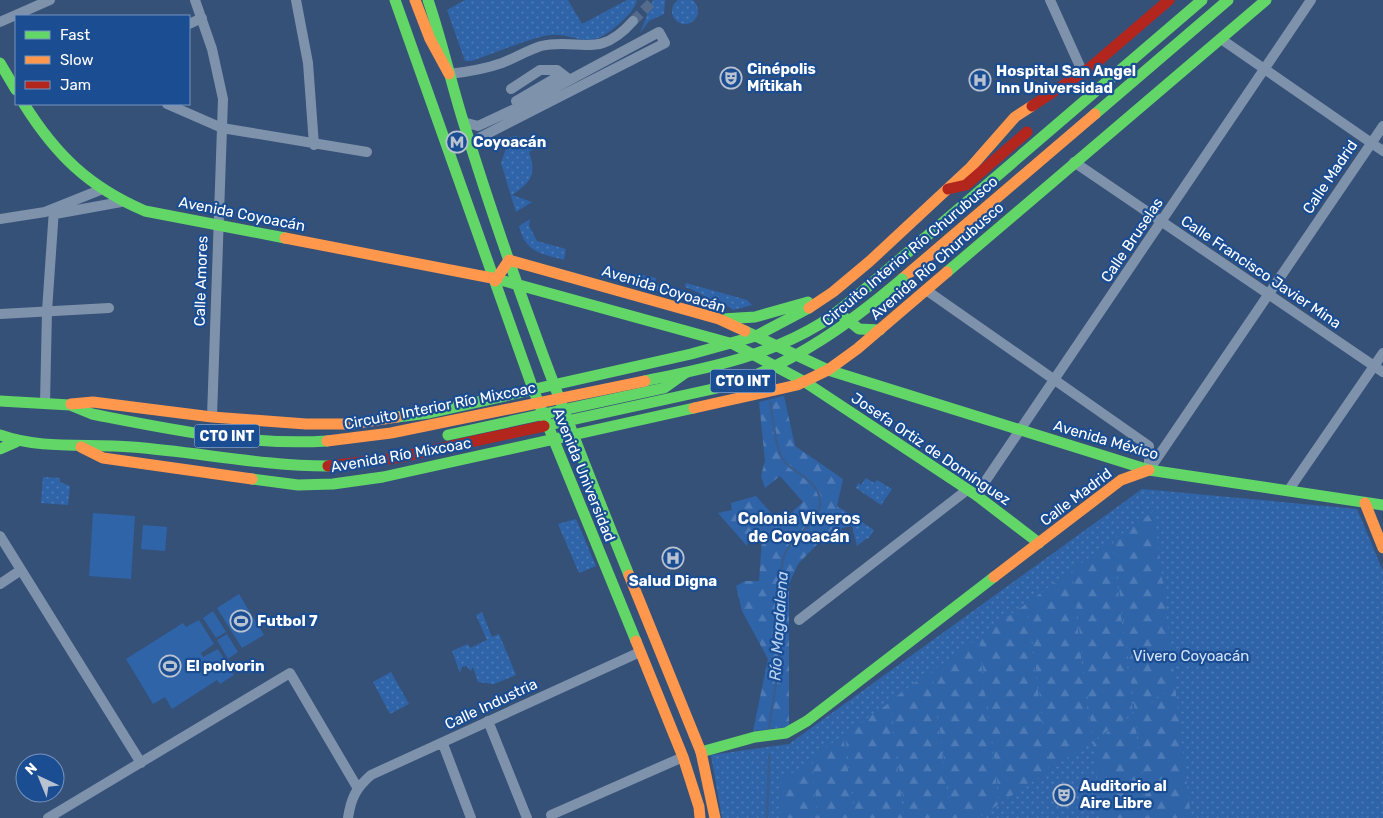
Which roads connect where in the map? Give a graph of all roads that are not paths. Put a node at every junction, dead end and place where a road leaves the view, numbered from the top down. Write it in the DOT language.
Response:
graph roads {
  1 [pos="50,0"];
  2 [pos="195,0"];
  3 [pos="296,0"];
  4 [pos="394,0"];
  5 [pos="415,0"];
  6 [pos="428,0"];
  7 [pos="1050,0"];
  8 [pos="1169,0"];
  9 [pos="1202,0"];
  10 [pos="1228,0"];
  11 [pos="1242,0"];
  12 [pos="1266,0"];
  13 [pos="1311,0"];
  14 [pos="15,15"];
  15 [pos="16,15"];
  16 [pos="1208,17"];
  17 [pos="202,18"];
  18 [pos="633,21"];
  19 [pos="0,22"];
  20 [pos="190,24"];
  21 [pos="1221,38"];
  22 [pos="0,63"];
  23 [pos="1264,69"];
  24 [pos="1083,73"];
  25 [pos="449,74"];
  26 [pos="568,78"];
  27 [pos="15,88"];
  28 [pos="511,89"];
  29 [pos="1086,99"];
  30 [pos="25,105"];
  31 [pos="169,105"];
  32 [pos="521,107"];
  33 [pos="1049,116"];
  34 [pos="463,122"];
  35 [pos="1036,125"];
  36 [pos="1383,126"];
  37 [pos="222,128"];
  38 [pos="1372,143"];
  39 [pos="314,145"];
  40 [pos="471,148"];
  41 [pos="1383,151"];
  42 [pos="368,152"];
  43 [pos="1074,162"];
  44 [pos="948,188"];
  45 [pos="100,190"];
  46 [pos="121,202"];
  47 [pos="50,212"];
  48 [pos="0,219"];
  49 [pos="1161,223"];
  50 [pos="218,224"];
  51 [pos="510,260"];
  52 [pos="495,280"];
  53 [pos="518,286"];
  54 [pos="926,290"];
  55 [pos="831,294"];
  56 [pos="1268,295"];
  57 [pos="109,308"];
  58 [pos="47,311"];
  59 [pos="0,314"];
  60 [pos="719,319"];
  61 [pos="880,330"];
  62 [pos="756,336"];
  63 [pos="733,344"];
  64 [pos="1383,353"];
  65 [pos="691,354"];
  66 [pos="1374,366"];
  67 [pos="828,370"];
  68 [pos="1383,372"];
  69 [pos="1055,380"];
  70 [pos="806,382"];
  71 [pos="552,385"];
  72 [pos="533,389"];
  73 [pos="0,401"];
  74 [pos="549,401"];
  75 [pos="45,403"];
  76 [pos="70,405"];
  77 [pos="562,410"];
  78 [pos="429,412"];
  79 [pos="543,414"];
  80 [pos="212,417"];
  81 [pos="1021,431"];
  82 [pos="0,435"];
  83 [pos="448,435"];
  84 [pos="572,435"];
  85 [pos="552,439"];
  86 [pos="16,442"];
  87 [pos="81,447"];
  88 [pos="0,449"];
  89 [pos="435,466"];
  90 [pos="1150,470"];
  91 [pos="1288,491"];
  92 [pos="972,492"];
  93 [pos="1365,503"];
  94 [pos="1383,505"];
  95 [pos="0,536"];
  96 [pos="1039,543"];
  97 [pos="1383,548"];
  98 [pos="21,570"];
  99 [pos="0,584"];
  100 [pos="799,620"];
  101 [pos="640,652"];
  102 [pos="488,721"];
  103 [pos="440,745"];
  104 [pos="701,752"];
  105 [pos="683,757"];
  106 [pos="141,763"];
  107 [pos="357,787"];
  108 [pos="551,815"];
  109 [pos="48,818"];
  110 [pos="348,818"];
  111 [pos="471,818"];
  112 [pos="527,818"];
  113 [pos="700,818"];
  114 [pos="714,818"];
  1 -- 15 [label="street"];
  2 -- 17 [label="street, Calle Amores"];
  3 -- 39 [label="street"];
  4 -- 52 [label="main road, Avenida Universidad"];
  5 -- 25 [label="main road"];
  6 -- 25 [label="main road, Avenida Universidad"];
  7 -- 24 [label="street"];
  8 -- 24 [label="main road, CTO INT"];
  9 -- 29 [label="main road, Circuito Interior Río Churubusco / CTO INT"];
  10 -- 16 [label="main road, Circuito Interior Río Churubusco / CTO INT"];
  11 -- 16 [label="main road"];
  12 -- 21 [label="main road, Avenida Río Churubusco / CTO INT"];
  13 -- 23 [label="street, Calle Bruselas"];
  14 -- 19 [label="street"];
  16 -- 87 [label="main road, Circuito Interior Río Churubusco / CTO INT, bridge"];
  17 -- 20 [label="street"];
  17 -- 37 [label="street, Calle Amores"];
  18 -- 25 [label="street"];
  21 -- 23 [label="street"];
  21 -- 43 [label="main road, Avenida Río Churubusco / CTO INT"];
  22 -- 27 [label="main road"];
  23 -- 38 [label="street"];
  23 -- 49 [label="street, Calle Bruselas"];
  24 -- 44 [label="main road, CTO INT"];
  25 -- 34 [label="main road, Avenida Universidad"];
  26 -- 28 [label="street"];
  26 -- 32 [label="street"];
  26 -- 32 [label="street"];
  29 -- 33 [label="main road"];
  29 -- 74 [label="main road, Circuito Interior Río Churubusco / CTO INT, bridge"];
  30 -- 45 [label="main road, Avenida Coyoacán"];
  31 -- 37 [label="street"];
  32 -- 34 [label="street"];
  32 -- 40 [label="street"];
  34 -- 40 [label="main road, Avenida Universidad"];
  35 -- 44 [label="main road"];
  36 -- 38 [label="street, Calle Madrid"];
  37 -- 39 [label="street"];
  37 -- 50 [label="street, Calle Amores"];
  38 -- 41 [label="street"];
  38 -- 56 [label="street, Calle Madrid"];
  39 -- 42 [label="street"];
  40 -- 51 [label="main road, Avenida Universidad"];
  43 -- 49 [label="street, Calle Francisco Javier Mina"];
  43 -- 54 [label="main road, Avenida Río Churubusco / CTO INT"];
  44 -- 55 [label="main road, CTO INT"];
  45 -- 46 [label="main road, Avenida Coyoacán"];
  45 -- 47 [label="street"];
  46 -- 47 [label="street"];
  46 -- 50 [label="main road, Avenida Coyoacán"];
  47 -- 48 [label="street"];
  47 -- 58 [label="street"];
  49 -- 56 [label="street, Calle Francisco Javier Mina"];
  49 -- 69 [label="street, Calle Bruselas"];
  50 -- 52 [label="main road, Avenida Coyoacán"];
  50 -- 80 [label="street, Calle Amores"];
  51 -- 52 [label="main road"];
  51 -- 53 [label="main road, Avenida Universidad"];
  51 -- 60 [label="main road, Avenida Coyoacán"];
  52 -- 53 [label="main road, Avenida Coyoacán"];
  52 -- 72 [label="main road, Avenida Universidad"];
  53 -- 63 [label="main road, Avenida Coyoacán"];
  53 -- 71 [label="main road, Avenida Universidad"];
  54 -- 61 [label="main road, Avenida Río Churubusco / CTO INT"];
  54 -- 69 [label="street"];
  55 -- 60 [label="main road"];
  55 -- 61 [label="main road"];
  55 -- 62 [label="main road, CTO INT"];
  56 -- 66 [label="street, Calle Francisco Javier Mina"];
  56 -- 90 [label="street, Calle Madrid"];
  57 -- 58 [label="street"];
  58 -- 59 [label="street"];
  58 -- 75 [label="street"];
  60 -- 62 [label="main road, Avenida Coyoacán"];
  61 -- 67 [label="main road, Avenida Río Churubusco / CTO INT"];
  62 -- 63 [label="main road, CTO INT"];
  62 -- 67 [label="main road, Avenida Coyoacán"];
  63 -- 65 [label="main road, CTO INT"];
  63 -- 70 [label="main road, Avenida Coyoacán"];
  64 -- 66 [label="street"];
  65 -- 71 [label="main road, CTO INT"];
  65 -- 77 [label="main road"];
  66 -- 68 [label="street, Calle Francisco Javier Mina"];
  66 -- 91 [label="street"];
  67 -- 70 [label="main road, Avenida Río Churubusco / CTO INT"];
  67 -- 81 [label="main road, Avenida México"];
  69 -- 81 [label="street, Calle Bruselas"];
  69 -- 90 [label="street"];
  70 -- 84 [label="main road, Avenida Río Churubusco / CTO INT"];
  70 -- 92 [label="main road, Josefa Ortiz de Domínguez"];
  71 -- 72 [label="main road, CTO INT"];
  71 -- 77 [label="main road, Avenida Universidad"];
  72 -- 78 [label="main road, CTO INT"];
  72 -- 79 [label="main road, Avenida Universidad"];
  73 -- 75 [label="main road, CTO INT"];
  74 -- 76 [label="main road, Circuito Interior Río Mixcoac / CTO INT, bridge"];
  75 -- 76 [label="main road, CTO INT"];
  76 -- 80 [label="main road, CTO INT"];
  77 -- 79 [label="main road"];
  77 -- 84 [label="main road, Avenida Universidad"];
  78 -- 80 [label="main road, CTO INT"];
  78 -- 83 [label="main road"];
  79 -- 83 [label="main road"];
  79 -- 85 [label="main road, Avenida Universidad"];
  81 -- 90 [label="main road, Avenida México"];
  81 -- 92 [label="street, Calle Bruselas"];
  82 -- 86 [label="main road, CTO INT"];
  83 -- 89 [label="main road"];
  84 -- 85 [label="main road, Avenida Río Mixcoac / CTO INT"];
  84 -- 104 [label="main road, Avenida Universidad"];
  85 -- 89 [label="main road, Avenida Río Mixcoac / CTO INT"];
  85 -- 101 [label="main road, Avenida Universidad"];
  86 -- 87 [label="main road, Avenida Río Mixcoac / CTO INT"];
  86 -- 88 [label="main road, Avenida Río Mixcoac / CTO INT"];
  87 -- 89 [label="main road, Avenida Río Mixcoac / CTO INT"];
  90 -- 91 [label="main road, Avenida México"];
  90 -- 96 [label="main road, Calle Madrid"];
  91 -- 93 [label="main road, Avenida México"];
  92 -- 96 [label="main road, Josefa Ortiz de Domínguez"];
  92 -- 100 [label="street, Calle Bruselas"];
  93 -- 94 [label="main road, Avenida México"];
  93 -- 97 [label="main road"];
  95 -- 98 [label="street"];
  96 -- 104 [label="main road, Calle Madrid"];
  98 -- 99 [label="street"];
  98 -- 106 [label="street"];
  101 -- 102 [label="street, Calle Industria"];
  101 -- 105 [label="main road, Avenida Universidad"];
  102 -- 103 [label="street, Calle Industria"];
  102 -- 112 [label="street"];
  103 -- 107 [label="street, Calle Industria"];
  103 -- 111 [label="street"];
  104 -- 114 [label="main road, Avenida Universidad"];
  105 -- 108 [label="street"];
  105 -- 113 [label="main road, Avenida Universidad"];
  106 -- 107 [label="street"];
  106 -- 109 [label="street"];
  107 -- 110 [label="street"];
}
